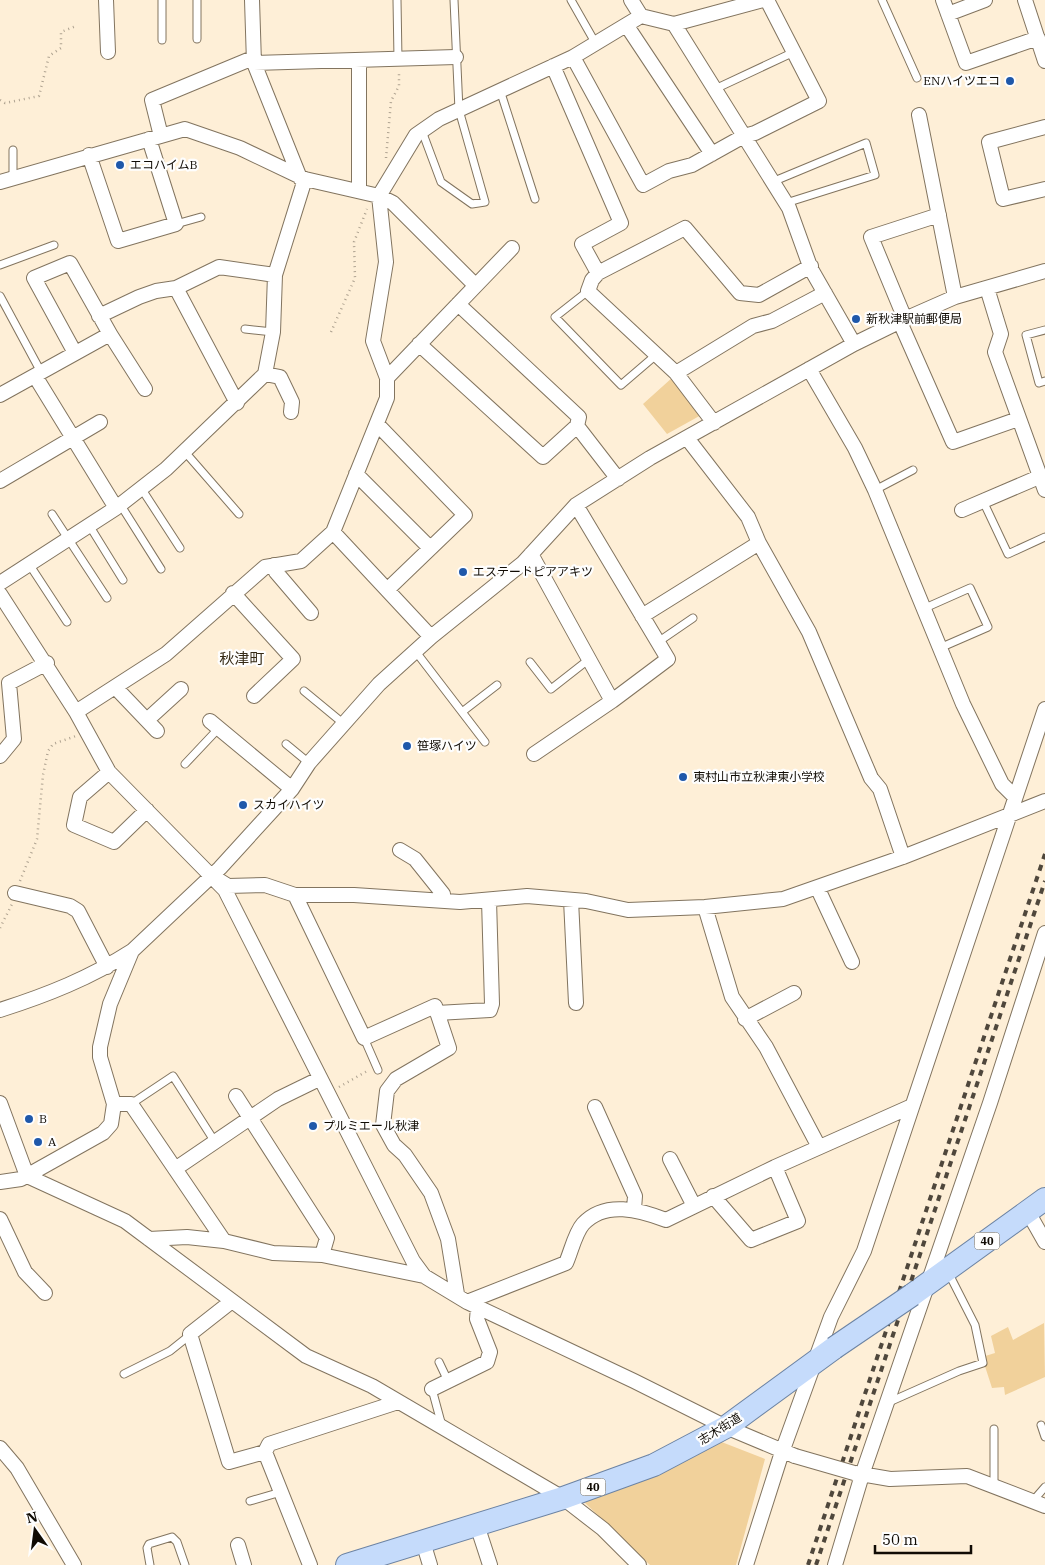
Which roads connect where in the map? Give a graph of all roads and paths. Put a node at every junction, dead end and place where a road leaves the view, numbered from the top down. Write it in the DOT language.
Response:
graph roads {
  1 [pos="106,0"];
  2 [pos="162,0"];
  3 [pos="197,0"];
  4 [pos="252,0"];
  5 [pos="397,0"];
  6 [pos="454,0"];
  7 [pos="571,0"];
  8 [pos="631,0"];
  9 [pos="763,0"];
  10 [pos="767,0"];
  11 [pos="882,0"];
  12 [pos="943,0"];
  13 [pos="985,0"];
  14 [pos="1025,0"];
  15 [pos="948,14"];
  16 [pos="641,16"];
  17 [pos="674,24"];
  18 [pos="76,26"];
  19 [pos="627,26"];
  20 [pos="1038,38"];
  21 [pos="197,39"];
  22 [pos="162,40"];
  23 [pos="596,44"];
  24 [pos="108,52"];
  25 [pos="794,52"];
  26 [pos="573,57"];
  27 [pos="456,58"];
  28 [pos="398,59"];
  29 [pos="253,60"];
  30 [pos="359,61"];
  31 [pos="1045,61"];
  32 [pos="553,66"];
  33 [pos="918,78"];
  34 [pos="715,89"];
  35 [pos="500,90"];
  36 [pos="0,100"];
  37 [pos="459,110"];
  38 [pos="919,115"];
  39 [pos="1045,127"];
  40 [pos="422,131"];
  41 [pos="744,136"];
  42 [pos="155,137"];
  43 [pos="13,150"];
  44 [pos="712,154"];
  45 [pos="89,155"];
  46 [pos="303,178"];
  47 [pos="6,180"];
  48 [pos="772,182"];
  49 [pos="1045,189"];
  50 [pos="359,192"];
  51 [pos="378,196"];
  52 [pos="535,199"];
  53 [pos="786,203"];
  54 [pos="939,215"];
  55 [pos="201,217"];
  56 [pos="176,224"];
  57 [pos="54,245"];
  58 [pos="512,248"];
  59 [pos="0,265"];
  60 [pos="810,266"];
  61 [pos="1045,271"];
  62 [pos="598,273"];
  63 [pos="275,275"];
  64 [pos="476,285"];
  65 [pos="176,288"];
  66 [pos="988,288"];
  67 [pos="588,290"];
  68 [pos="825,293"];
  69 [pos="0,296"];
  70 [pos="954,297"];
  71 [pos="458,304"];
  72 [pos="100,316"];
  73 [pos="903,321"];
  74 [pos="245,330"];
  75 [pos="1045,330"];
  76 [pos="273,332"];
  77 [pos="110,334"];
  78 [pos="419,344"];
  79 [pos="854,344"];
  80 [pos="75,353"];
  81 [pos="656,355"];
  82 [pos="808,369"];
  83 [pos="676,373"];
  84 [pos="38,374"];
  85 [pos="266,374"];
  86 [pos="387,378"];
  87 [pos="1045,381"];
  88 [pos="145,389"];
  89 [pos="0,395"];
  90 [pos="236,403"];
  91 [pos="291,412"];
  92 [pos="1018,419"];
  93 [pos="100,422"];
  94 [pos="714,423"];
  95 [pos="376,424"];
  96 [pos="577,426"];
  97 [pos="73,438"];
  98 [pos="687,438"];
  99 [pos="186,452"];
  100 [pos="913,470"];
  101 [pos="356,474"];
  102 [pos="1038,477"];
  103 [pos="618,478"];
  104 [pos="0,481"];
  105 [pos="141,488"];
  106 [pos="875,490"];
  107 [pos="1045,490"];
  108 [pos="983,501"];
  109 [pos="576,505"];
  110 [pos="118,506"];
  111 [pos="962,510"];
  112 [pos="52,514"];
  113 [pos="239,514"];
  114 [pos="89,525"];
  115 [pos="333,532"];
  116 [pos="1045,537"];
  117 [pos="68,538"];
  118 [pos="759,542"];
  119 [pos="180,548"];
  120 [pos="430,548"];
  121 [pos="531,554"];
  122 [pos="29,564"];
  123 [pos="274,565"];
  124 [pos="161,569"];
  125 [pos="123,580"];
  126 [pos="0,583"];
  127 [pos="387,590"];
  128 [pos="234,593"];
  129 [pos="0,594"];
  130 [pos="107,598"];
  131 [pos="925,608"];
  132 [pos="311,613"];
  133 [pos="642,616"];
  134 [pos="693,618"];
  135 [pos="67,622"];
  136 [pos="431,637"];
  137 [pos="658,642"];
  138 [pos="942,648"];
  139 [pos="416,652"];
  140 [pos="588,660"];
  141 [pos="530,662"];
  142 [pos="47,664"];
  143 [pos="497,685"];
  144 [pos="115,687"];
  145 [pos="181,689"];
  146 [pos="304,691"];
  147 [pos="262,694"];
  148 [pos="612,701"];
  149 [pos="1045,709"];
  150 [pos="76,712"];
  151 [pos="462,712"];
  152 [pos="147,720"];
  153 [pos="344,724"];
  154 [pos="214,725"];
  155 [pos="157,731"];
  156 [pos="87,734"];
  157 [pos="485,742"];
  158 [pos="286,744"];
  159 [pos="534,754"];
  160 [pos="0,756"];
  161 [pos="309,763"];
  162 [pos="185,764"];
  163 [pos="109,772"];
  164 [pos="292,789"];
  165 [pos="1015,797"];
  166 [pos="1045,801"];
  167 [pos="147,810"];
  168 [pos="1013,814"];
  169 [pos="400,850"];
  170 [pos="903,857"];
  171 [pos="212,876"];
  172 [pos="818,889"];
  173 [pos="15,893"];
  174 [pos="295,895"];
  175 [pos="442,900"];
  176 [pos="488,900"];
  177 [pos="571,900"];
  178 [pos="705,907"];
  179 [pos="0,928"];
  180 [pos="1045,933"];
  181 [pos="132,951"];
  182 [pos="852,962"];
  183 [pos="107,967"];
  184 [pos="794,993"];
  185 [pos="576,1003"];
  186 [pos="0,1010"];
  187 [pos="437,1013"];
  188 [pos="745,1018"];
  189 [pos="364,1038"];
  190 [pos="377,1068"];
  191 [pos="319,1079"];
  192 [pos="326,1094"];
  193 [pos="236,1096"];
  194 [pos="0,1103"];
  195 [pos="114,1104"];
  196 [pos="132,1104"];
  197 [pos="912,1106"];
  198 [pos="602,1113"];
  199 [pos="250,1117"];
  200 [pos="4,1124"];
  201 [pos="215,1142"];
  202 [pos="819,1147"];
  203 [pos="670,1159"];
  204 [pos="774,1167"];
  205 [pos="175,1169"];
  206 [pos="27,1176"];
  207 [pos="0,1182"];
  208 [pos="713,1196"];
  209 [pos="694,1206"];
  210 [pos="1037,1206"];
  211 [pos="634,1209"];
  212 [pos="0,1219"];
  213 [pos="149,1239"];
  214 [pos="224,1241"];
  215 [pos="1045,1242"];
  216 [pos="322,1256"];
  217 [pos="424,1276"];
  218 [pos="929,1283"];
  219 [pos="45,1293"];
  220 [pos="232,1300"];
  221 [pos="467,1301"];
  222 [pos="190,1334"];
  223 [pos="825,1354"];
  224 [pos="439,1362"];
  225 [pos="124,1374"];
  226 [pos="448,1381"];
  227 [pos="432,1389"];
  228 [pos="398,1402"];
  229 [pos="887,1403"];
  230 [pos="1042,1425"];
  231 [pos="726,1427"];
  232 [pos="442,1428"];
  233 [pos="994,1429"];
  234 [pos="1045,1437"];
  235 [pos="0,1448"];
  236 [pos="266,1452"];
  237 [pos="788,1454"];
  238 [pos="858,1474"];
  239 [pos="994,1487"];
  240 [pos="1045,1487"];
  241 [pos="281,1492"];
  242 [pos="563,1498"];
  243 [pos="250,1501"];
  244 [pos="1039,1504"];
  245 [pos="477,1525"];
  246 [pos="423,1542"];
  247 [pos="238,1545"];
  248 [pos="74,1565"];
  249 [pos="150,1565"];
  250 [pos="185,1565"];
  251 [pos="244,1565"];
  252 [pos="310,1565"];
  253 [pos="347,1565"];
  254 [pos="430,1565"];
  255 [pos="490,1565"];
  256 [pos="639,1565"];
  257 [pos="746,1565"];
  258 [pos="835,1565"];
  1 -- 24 [label="street"];
  2 -- 22 [label="lane"];
  3 -- 21 [label="lane"];
  4 -- 29 [label="street"];
  5 -- 28 [label="lane"];
  6 -- 27 [label="lane"];
  7 -- 23 [label="lane"];
  8 -- 16 [label="street"];
  9 -- 17 [label="street"];
  10 -- 25 [label="street"];
  11 -- 33 [label="lane"];
  12 -- 15 [label="street"];
  13 -- 15 [label="street"];
  14 -- 20 [label="street"];
  15 -- 20 [label="street"];
  16 -- 17 [label="street"];
  16 -- 19 [label="street"];
  17 -- 34 [label="street"];
  18 -- 36 [label="path"];
  19 -- 23 [label="street"];
  19 -- 44 [label="street"];
  20 -- 31 [label="street"];
  23 -- 26 [label="street"];
  25 -- 34 [label="lane"];
  25 -- 41 [label="street"];
  26 -- 32 [label="street"];
  26 -- 44 [label="street"];
  27 -- 28 [label="street"];
  27 -- 37 [label="lane"];
  28 -- 30 [label="street"];
  29 -- 30 [label="street"];
  29 -- 42 [label="street"];
  29 -- 46 [label="street"];
  30 -- 50 [label="street"];
  32 -- 35 [label="street"];
  32 -- 62 [label="street"];
  34 -- 41 [label="street"];
  35 -- 37 [label="street"];
  35 -- 52 [label="lane"];
  37 -- 40 [label="street"];
  37 -- 40 [label="lane"];
  38 -- 54 [label="street"];
  39 -- 49 [label="street"];
  40 -- 51 [label="street"];
  41 -- 44 [label="street"];
  41 -- 48 [label="street"];
  42 -- 45 [label="street"];
  42 -- 46 [label="street"];
  42 -- 56 [label="street"];
  43 -- 47 [label="lane"];
  45 -- 47 [label="street"];
  45 -- 56 [label="street"];
  46 -- 50 [label="street"];
  46 -- 63 [label="street"];
  48 -- 53 [label="street"];
  48 -- 53 [label="lane"];
  50 -- 51 [label="street"];
  51 -- 64 [label="street"];
  51 -- 86 [label="street"];
  53 -- 60 [label="street"];
  54 -- 70 [label="street"];
  54 -- 73 [label="street"];
  55 -- 56 [label="lane"];
  57 -- 59 [label="lane"];
  58 -- 64 [label="street"];
  60 -- 62 [label="street"];
  60 -- 68 [label="street"];
  61 -- 66 [label="street"];
  62 -- 67 [label="street"];
  63 -- 65 [label="street"];
  63 -- 76 [label="street"];
  64 -- 71 [label="street"];
  65 -- 72 [label="street"];
  65 -- 90 [label="street"];
  66 -- 70 [label="street"];
  66 -- 92 [label="street"];
  67 -- 81 [label="street"];
  67 -- 81 [label="lane"];
  68 -- 79 [label="street"];
  68 -- 83 [label="street"];
  69 -- 84 [label="lane"];
  70 -- 73 [label="street"];
  71 -- 78 [label="street"];
  71 -- 96 [label="street"];
  72 -- 77 [label="street"];
  72 -- 80 [label="street"];
  73 -- 79 [label="street"];
  73 -- 92 [label="street"];
  74 -- 76 [label="lane"];
  75 -- 87 [label="lane"];
  76 -- 85 [label="street"];
  77 -- 80 [label="street"];
  77 -- 88 [label="street"];
  78 -- 86 [label="street"];
  78 -- 96 [label="street"];
  79 -- 82 [label="street"];
  80 -- 84 [label="street"];
  81 -- 83 [label="street"];
  82 -- 94 [label="street"];
  82 -- 106 [label="street"];
  83 -- 94 [label="street"];
  84 -- 89 [label="street"];
  84 -- 97 [label="street"];
  85 -- 90 [label="street"];
  85 -- 91 [label="street"];
  86 -- 95 [label="street"];
  90 -- 99 [label="street"];
  92 -- 102 [label="street"];
  93 -- 97 [label="street"];
  94 -- 98 [label="street"];
  95 -- 101 [label="street"];
  95 -- 120 [label="street"];
  96 -- 103 [label="street"];
  97 -- 104 [label="street"];
  97 -- 110 [label="street"];
  98 -- 103 [label="street"];
  98 -- 118 [label="street"];
  99 -- 105 [label="street"];
  99 -- 113 [label="lane"];
  100 -- 106 [label="lane"];
  101 -- 115 [label="street"];
  101 -- 120 [label="street"];
  102 -- 107 [label="street"];
  102 -- 108 [label="street"];
  103 -- 109 [label="street"];
  105 -- 110 [label="street"];
  105 -- 119 [label="lane"];
  106 -- 131 [label="street"];
  108 -- 111 [label="street"];
  108 -- 116 [label="lane"];
  109 -- 121 [label="street"];
  109 -- 133 [label="street"];
  110 -- 114 [label="street"];
  110 -- 124 [label="lane"];
  112 -- 117 [label="lane"];
  114 -- 117 [label="street"];
  114 -- 125 [label="lane"];
  115 -- 123 [label="street"];
  115 -- 127 [label="street"];
  117 -- 122 [label="street"];
  117 -- 130 [label="lane"];
  118 -- 133 [label="street"];
  118 -- 170 [label="street"];
  120 -- 127 [label="street"];
  121 -- 136 [label="street"];
  121 -- 140 [label="street"];
  122 -- 126 [label="street"];
  122 -- 135 [label="lane"];
  123 -- 128 [label="street"];
  123 -- 132 [label="street"];
  127 -- 136 [label="street"];
  128 -- 144 [label="street"];
  128 -- 147 [label="street"];
  129 -- 142 [label="street"];
  131 -- 138 [label="street"];
  131 -- 138 [label="lane"];
  133 -- 137 [label="street"];
  134 -- 137 [label="lane"];
  136 -- 139 [label="street"];
  137 -- 148 [label="street"];
  138 -- 165 [label="street"];
  139 -- 151 [label="lane"];
  139 -- 153 [label="street"];
  140 -- 141 [label="lane"];
  140 -- 148 [label="street"];
  142 -- 150 [label="street"];
  142 -- 160 [label="street"];
  143 -- 151 [label="lane"];
  144 -- 150 [label="street"];
  144 -- 152 [label="street"];
  145 -- 152 [label="street"];
  146 -- 153 [label="lane"];
  148 -- 159 [label="street"];
  149 -- 165 [label="street"];
  150 -- 156 [label="street"];
  151 -- 157 [label="lane"];
  152 -- 155 [label="street"];
  153 -- 161 [label="street"];
  154 -- 162 [label="lane"];
  154 -- 164 [label="street"];
  156 -- 163 [label="street"];
  156 -- 173 [label="path"];
  158 -- 161 [label="lane"];
  161 -- 164 [label="street"];
  163 -- 167 [label="street"];
  163 -- 167 [label="street"];
  164 -- 171 [label="street"];
  165 -- 168 [label="street"];
  166 -- 168 [label="street"];
  167 -- 171 [label="street"];
  168 -- 170 [label="street"];
  168 -- 197 [label="street"];
  169 -- 175 [label="street"];
  170 -- 172 [label="street"];
  171 -- 174 [label="street"];
  171 -- 181 [label="street"];
  171 -- 191 [label="street"];
  172 -- 178 [label="street"];
  172 -- 182 [label="street"];
  173 -- 179 [label="path"];
  173 -- 183 [label="street"];
  174 -- 175 [label="street"];
  174 -- 189 [label="street"];
  175 -- 176 [label="street"];
  176 -- 177 [label="street"];
  176 -- 187 [label="street"];
  177 -- 178 [label="street"];
  177 -- 185 [label="street"];
  178 -- 188 [label="street"];
  180 -- 218 [label="street"];
  181 -- 183 [label="street"];
  181 -- 195 [label="street"];
  183 -- 186 [label="street"];
  184 -- 188 [label="street"];
  187 -- 189 [label="street"];
  187 -- 221 [label="street"];
  188 -- 202 [label="street"];
  189 -- 190 [label="lane"];
  190 -- 192 [label="path"];
  191 -- 192 [label="street"];
  191 -- 199 [label="street"];
  192 -- 217 [label="street"];
  193 -- 199 [label="street"];
  194 -- 200 [label="street"];
  195 -- 196 [label="street"];
  195 -- 206 [label="street"];
  196 -- 201 [label="lane"];
  196 -- 205 [label="street"];
  197 -- 202 [label="street"];
  197 -- 223 [label="street"];
  198 -- 211 [label="street"];
  199 -- 201 [label="street"];
  199 -- 216 [label="street"];
  200 -- 206 [label="street"];
  201 -- 205 [label="street"];
  202 -- 204 [label="street"];
  203 -- 209 [label="street"];
  204 -- 208 [label="street"];
  204 -- 208 [label="street"];
  205 -- 214 [label="street"];
  206 -- 207 [label="street"];
  206 -- 213 [label="street"];
  208 -- 209 [label="street"];
  209 -- 211 [label="street"];
  210 -- 215 [label="street"];
  210 -- 218 [label="main road, 志木街道 / 40"];
  211 -- 221 [label="street"];
  212 -- 219 [label="street"];
  213 -- 214 [label="street"];
  213 -- 220 [label="street"];
  214 -- 216 [label="street"];
  216 -- 217 [label="street"];
  217 -- 221 [label="street"];
  218 -- 223 [label="main road, 志木街道 / 40, bridge"];
  218 -- 229 [label="street"];
  218 -- 229 [label="lane"];
  220 -- 222 [label="street"];
  220 -- 228 [label="street"];
  221 -- 226 [label="street"];
  221 -- 231 [label="street"];
  222 -- 225 [label="lane"];
  222 -- 236 [label="street"];
  223 -- 231 [label="main road, 志木街道 / 40"];
  223 -- 237 [label="street"];
  224 -- 226 [label="lane"];
  226 -- 227 [label="street"];
  227 -- 232 [label="lane"];
  228 -- 232 [label="street"];
  228 -- 236 [label="street"];
  229 -- 238 [label="street"];
  230 -- 234 [label="lane"];
  231 -- 237 [label="street"];
  231 -- 242 [label="main road, 志木街道 / 40"];
  232 -- 242 [label="street"];
  233 -- 239 [label="lane"];
  235 -- 248 [label="street"];
  236 -- 241 [label="street"];
  237 -- 238 [label="street, bridge"];
  237 -- 257 [label="street"];
  238 -- 239 [label="street"];
  238 -- 258 [label="street"];
  239 -- 244 [label="street"];
  240 -- 244 [label="lane"];
  241 -- 243 [label="lane"];
  241 -- 252 [label="street"];
  242 -- 245 [label="main road, 志木街道 / 40"];
  242 -- 256 [label="street"];
  245 -- 246 [label="main road, 志木街道 / 40"];
  245 -- 255 [label="street"];
  246 -- 253 [label="main road, 志木街道 / 40"];
  246 -- 254 [label="street"];
  247 -- 251 [label="street"];
  249 -- 250 [label="lane"];
}
